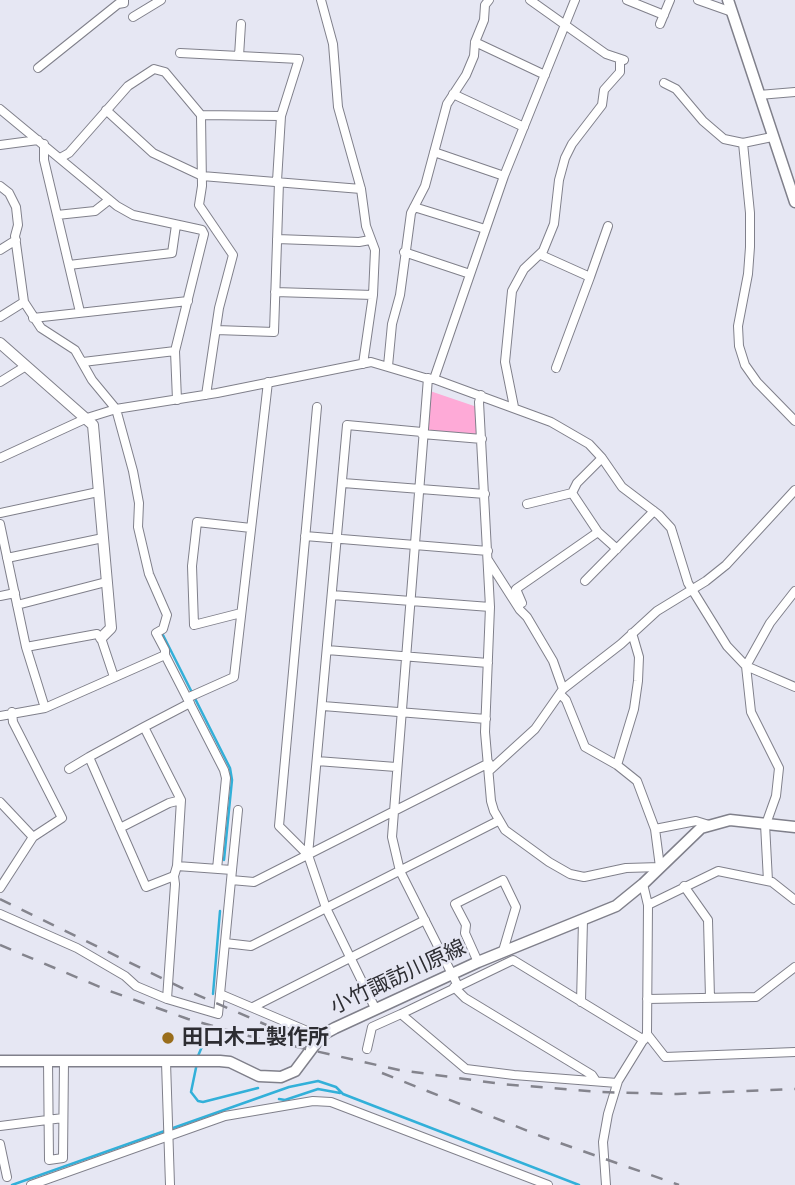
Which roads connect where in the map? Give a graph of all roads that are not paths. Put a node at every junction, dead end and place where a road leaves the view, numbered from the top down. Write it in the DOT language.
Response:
graph roads {
  1 [pos="124,0"];
  2 [pos="162,0"];
  3 [pos="321,0"];
  4 [pos="489,0"];
  5 [pos="530,0"];
  6 [pos="575,0"];
  7 [pos="627,0"];
  8 [pos="670,0"];
  9 [pos="698,0"];
  10 [pos="728,0"];
  11 [pos="732,12"];
  12 [pos="133,17"];
  13 [pos="241,24"];
  14 [pos="565,25"];
  15 [pos="475,42"];
  16 [pos="180,53"];
  17 [pos="239,56"];
  18 [pos="38,68"];
  19 [pos="545,75"];
  20 [pos="664,83"];
  21 [pos="795,92"];
  22 [pos="453,94"];
  23 [pos="759,95"];
  24 [pos="0,108"];
  25 [pos="106,110"];
  26 [pos="201,115"];
  27 [pos="281,116"];
  28 [pos="524,127"];
  29 [pos="772,137"];
  30 [pos="41,142"];
  31 [pos="743,142"];
  32 [pos="0,145"];
  33 [pos="434,152"];
  34 [pos="60,158"];
  35 [pos="202,176"];
  36 [pos="504,176"];
  37 [pos="278,182"];
  38 [pos="0,186"];
  39 [pos="361,189"];
  40 [pos="109,200"];
  41 [pos="795,202"];
  42 [pos="414,207"];
  43 [pos="57,215"];
  44 [pos="176,225"];
  45 [pos="608,226"];
  46 [pos="485,229"];
  47 [pos="277,239"];
  48 [pos="16,240"];
  49 [pos="370,240"];
  50 [pos="0,250"];
  51 [pos="404,252"];
  52 [pos="541,255"];
  53 [pos="69,265"];
  54 [pos="470,274"];
  55 [pos="590,276"];
  56 [pos="275,292"];
  57 [pos="373,295"];
  58 [pos="188,301"];
  59 [pos="24,302"];
  60 [pos="80,312"];
  61 [pos="0,317"];
  62 [pos="33,318"];
  63 [pos="216,330"];
  64 [pos="0,343"];
  65 [pos="175,351"];
  66 [pos="83,362"];
  67 [pos="363,364"];
  68 [pos="26,366"];
  69 [pos="388,366"];
  70 [pos="555,369"];
  71 [pos="431,379"];
  72 [pos="0,382"];
  73 [pos="268,382"];
  74 [pos="206,395"];
  75 [pos="481,395"];
  76 [pos="177,400"];
  77 [pos="317,407"];
  78 [pos="514,407"];
  79 [pos="116,409"];
  80 [pos="87,418"];
  81 [pos="795,421"];
  82 [pos="422,433"];
  83 [pos="482,439"];
  84 [pos="0,458"];
  85 [pos="602,458"];
  86 [pos="342,483"];
  87 [pos="418,489"];
  88 [pos="795,490"];
  89 [pos="98,492"];
  90 [pos="572,493"];
  91 [pos="485,494"];
  92 [pos="527,504"];
  93 [pos="654,511"];
  94 [pos="0,513"];
  95 [pos="0,524"];
  96 [pos="251,528"];
  97 [pos="598,532"];
  98 [pos="305,536"];
  99 [pos="103,538"];
  100 [pos="338,539"];
  101 [pos="414,545"];
  102 [pos="617,549"];
  103 [pos="4,555"];
  104 [pos="488,556"];
  105 [pos="585,581"];
  106 [pos="106,583"];
  107 [pos="692,589"];
  108 [pos="795,591"];
  109 [pos="15,593"];
  110 [pos="332,595"];
  111 [pos="0,596"];
  112 [pos="410,601"];
  113 [pos="17,605"];
  114 [pos="490,607"];
  115 [pos="241,613"];
  116 [pos="527,617"];
  117 [pos="632,633"];
  118 [pos="101,638"];
  119 [pos="26,647"];
  120 [pos="327,650"];
  121 [pos="164,654"];
  122 [pos="404,657"];
  123 [pos="488,663"];
  124 [pos="746,666"];
  125 [pos="114,677"];
  126 [pos="795,687"];
  127 [pos="562,691"];
  128 [pos="191,697"];
  129 [pos="323,706"];
  130 [pos="45,708"];
  131 [pos="12,712"];
  132 [pos="400,712"];
  133 [pos="0,716"];
  134 [pos="486,719"];
  135 [pos="144,727"];
  136 [pos="89,757"];
  137 [pos="317,761"];
  138 [pos="617,765"];
  139 [pos="489,766"];
  140 [pos="396,767"];
  141 [pos="69,769"];
  142 [pos="181,800"];
  143 [pos="0,802"];
  144 [pos="238,810"];
  145 [pos="393,813"];
  146 [pos="498,821"];
  147 [pos="766,824"];
  148 [pos="709,825"];
  149 [pos="795,827"];
  150 [pos="120,828"];
  151 [pos="655,829"];
  152 [pos="33,837"];
  153 [pos="308,855"];
  154 [pos="177,866"];
  155 [pos="660,867"];
  156 [pos="217,869"];
  157 [pos="232,870"];
  158 [pos="400,870"];
  159 [pos="174,876"];
  160 [pos="231,880"];
  161 [pos="768,881"];
  162 [pos="684,886"];
  163 [pos="644,887"];
  164 [pos="0,888"];
  165 [pos="795,900"];
  166 [pos="648,905"];
  167 [pos="326,908"];
  168 [pos="0,914"];
  169 [pos="425,920"];
  170 [pos="583,920"];
  171 [pos="225,943"];
  172 [pos="508,953"];
  173 [pos="350,958"];
  174 [pos="478,962"];
  175 [pos="795,967"];
  176 [pos="452,974"];
  177 [pos="456,987"];
  178 [pos="220,994"];
  179 [pos="710,998"];
  180 [pos="167,999"];
  181 [pos="647,999"];
  182 [pos="581,1002"];
  183 [pos="253,1007"];
  184 [pos="375,1008"];
  185 [pos="401,1014"];
  186 [pos="322,1035"];
  187 [pos="646,1037"];
  188 [pos="367,1049"];
  189 [pos="795,1052"];
  190 [pos="0,1061"];
  191 [pos="48,1061"];
  192 [pos="64,1061"];
  193 [pos="166,1062"];
  194 [pos="596,1081"];
  195 [pos="617,1083"];
  196 [pos="48,1118"];
  197 [pos="63,1118"];
  198 [pos="0,1126"];
  199 [pos="168,1137"];
  200 [pos="0,1144"];
  201 [pos="7,1177"];
  202 [pos="606,1181"];
  203 [pos="31,1185"];
  204 [pos="170,1185"];
  205 [pos="548,1185"];
  1 -- 18 [label="street"];
  2 -- 12 [label="street"];
  3 -- 39 [label="street"];
  4 -- 15 [label="street"];
  5 -- 14 [label="street"];
  6 -- 14 [label="street"];
  7 -- 8 [label="street"];
  9 -- 11 [label="street"];
  10 -- 11 [label="main road"];
  11 -- 23 [label="main road"];
  13 -- 17 [label="street"];
  14 -- 19 [label="street"];
  14 -- 52 [label="street"];
  15 -- 19 [label="street"];
  15 -- 22 [label="street"];
  16 -- 17 [label="street"];
  17 -- 27 [label="street"];
  19 -- 28 [label="street"];
  20 -- 31 [label="street"];
  21 -- 23 [label="street"];
  22 -- 28 [label="street"];
  22 -- 33 [label="street"];
  23 -- 29 [label="main road"];
  24 -- 30 [label="street"];
  25 -- 26 [label="street"];
  25 -- 34 [label="street"];
  25 -- 35 [label="street"];
  26 -- 27 [label="street"];
  26 -- 35 [label="street"];
  27 -- 37 [label="street"];
  28 -- 36 [label="street"];
  29 -- 31 [label="street"];
  29 -- 41 [label="main road"];
  30 -- 32 [label="street"];
  30 -- 34 [label="street"];
  30 -- 43 [label="street"];
  31 -- 81 [label="street"];
  33 -- 36 [label="street"];
  33 -- 42 [label="street"];
  34 -- 40 [label="street"];
  35 -- 37 [label="street"];
  35 -- 63 [label="street"];
  36 -- 46 [label="street"];
  37 -- 39 [label="street"];
  37 -- 47 [label="street"];
  38 -- 48 [label="street"];
  39 -- 49 [label="street"];
  40 -- 43 [label="street"];
  40 -- 44 [label="street"];
  42 -- 46 [label="street"];
  42 -- 51 [label="street"];
  43 -- 53 [label="street"];
  44 -- 53 [label="street"];
  44 -- 58 [label="street"];
  45 -- 55 [label="street"];
  46 -- 54 [label="street"];
  47 -- 49 [label="street"];
  47 -- 56 [label="street"];
  48 -- 50 [label="street"];
  48 -- 59 [label="street"];
  49 -- 57 [label="street"];
  51 -- 54 [label="street"];
  51 -- 69 [label="street"];
  52 -- 55 [label="street"];
  52 -- 78 [label="street"];
  53 -- 60 [label="street"];
  54 -- 71 [label="street"];
  55 -- 70 [label="street"];
  56 -- 57 [label="street"];
  56 -- 63 [label="street"];
  57 -- 67 [label="street"];
  58 -- 60 [label="street"];
  58 -- 65 [label="street"];
  59 -- 61 [label="street"];
  59 -- 62 [label="street"];
  60 -- 62 [label="street"];
  62 -- 66 [label="street"];
  63 -- 74 [label="street"];
  64 -- 68 [label="street"];
  65 -- 66 [label="street"];
  65 -- 76 [label="street"];
  66 -- 79 [label="street"];
  67 -- 69 [label="street"];
  67 -- 73 [label="street"];
  68 -- 72 [label="street"];
  68 -- 80 [label="street"];
  69 -- 71 [label="street"];
  71 -- 75 [label="street"];
  71 -- 82 [label="street"];
  73 -- 74 [label="street"];
  73 -- 96 [label="street"];
  74 -- 76 [label="street"];
  75 -- 78 [label="street"];
  75 -- 83 [label="street"];
  76 -- 79 [label="street"];
  77 -- 98 [label="street"];
  78 -- 85 [label="street"];
  79 -- 80 [label="street"];
  79 -- 121 [label="street"];
  80 -- 84 [label="street"];
  80 -- 89 [label="street"];
  82 -- 83 [label="street"];
  82 -- 86 [label="street"];
  82 -- 87 [label="street"];
  83 -- 91 [label="street"];
  85 -- 90 [label="street"];
  85 -- 93 [label="street"];
  86 -- 87 [label="street"];
  86 -- 100 [label="street"];
  87 -- 91 [label="street"];
  87 -- 101 [label="street"];
  88 -- 107 [label="street"];
  89 -- 94 [label="street"];
  89 -- 99 [label="street"];
  90 -- 92 [label="street"];
  90 -- 97 [label="street"];
  91 -- 104 [label="street"];
  93 -- 102 [label="street"];
  93 -- 107 [label="street"];
  95 -- 103 [label="street"];
  96 -- 115 [label="street"];
  96 -- 115 [label="street"];
  97 -- 102 [label="street"];
  97 -- 116 [label="street"];
  98 -- 100 [label="street"];
  98 -- 153 [label="street"];
  99 -- 103 [label="street"];
  99 -- 106 [label="street"];
  100 -- 101 [label="street"];
  100 -- 110 [label="street"];
  101 -- 104 [label="street"];
  101 -- 112 [label="street"];
  102 -- 105 [label="street"];
  103 -- 109 [label="street"];
  104 -- 114 [label="street"];
  104 -- 116 [label="street"];
  106 -- 113 [label="street"];
  106 -- 118 [label="street"];
  107 -- 117 [label="street"];
  107 -- 124 [label="street"];
  108 -- 124 [label="street"];
  109 -- 111 [label="street"];
  109 -- 113 [label="street"];
  110 -- 112 [label="street"];
  110 -- 120 [label="street"];
  112 -- 114 [label="street"];
  112 -- 122 [label="street"];
  113 -- 119 [label="street"];
  114 -- 123 [label="street"];
  115 -- 128 [label="street"];
  116 -- 127 [label="street"];
  117 -- 127 [label="street"];
  117 -- 138 [label="street"];
  118 -- 119 [label="street"];
  118 -- 125 [label="street"];
  119 -- 130 [label="street"];
  120 -- 122 [label="street"];
  120 -- 129 [label="street"];
  121 -- 125 [label="street"];
  121 -- 128 [label="street"];
  122 -- 123 [label="street"];
  122 -- 132 [label="street"];
  123 -- 134 [label="street"];
  124 -- 126 [label="street"];
  124 -- 147 [label="street"];
  125 -- 130 [label="street"];
  127 -- 138 [label="street"];
  127 -- 139 [label="street"];
  128 -- 135 [label="street"];
  128 -- 156 [label="street"];
  129 -- 132 [label="street"];
  129 -- 137 [label="street"];
  130 -- 131 [label="street"];
  131 -- 133 [label="street"];
  131 -- 152 [label="street"];
  132 -- 134 [label="street"];
  132 -- 140 [label="street"];
  134 -- 139 [label="street"];
  135 -- 136 [label="street"];
  135 -- 142 [label="street"];
  136 -- 141 [label="street"];
  136 -- 150 [label="street"];
  137 -- 140 [label="street"];
  137 -- 153 [label="street"];
  138 -- 151 [label="street"];
  139 -- 145 [label="street"];
  139 -- 146 [label="street"];
  140 -- 145 [label="street"];
  142 -- 150 [label="street"];
  142 -- 154 [label="street"];
  143 -- 152 [label="street"];
  144 -- 157 [label="street"];
  145 -- 153 [label="street"];
  145 -- 158 [label="street"];
  146 -- 155 [label="street"];
  146 -- 158 [label="street"];
  147 -- 148 [label="main road"];
  147 -- 149 [label="main road"];
  147 -- 161 [label="street"];
  148 -- 151 [label="street"];
  148 -- 155 [label="main road, 小竹諏訪川原線"];
  150 -- 159 [label="street"];
  151 -- 155 [label="street"];
  152 -- 164 [label="street"];
  153 -- 160 [label="street"];
  153 -- 167 [label="street"];
  154 -- 156 [label="street"];
  154 -- 159 [label="street"];
  155 -- 163 [label="main road, 小竹諏訪川原線"];
  156 -- 157 [label="street"];
  157 -- 160 [label="street"];
  158 -- 167 [label="street"];
  158 -- 169 [label="street"];
  159 -- 180 [label="street"];
  160 -- 171 [label="street"];
  161 -- 162 [label="street"];
  161 -- 165 [label="street"];
  162 -- 166 [label="street"];
  162 -- 179 [label="street"];
  163 -- 166 [label="street"];
  163 -- 170 [label="main road, 小竹諏訪川原線"];
  166 -- 181 [label="street"];
  167 -- 171 [label="street"];
  167 -- 173 [label="street"];
  168 -- 180 [label="street"];
  169 -- 173 [label="street"];
  169 -- 176 [label="street"];
  170 -- 172 [label="main road, 小竹諏訪川原線"];
  170 -- 182 [label="street"];
  171 -- 178 [label="street"];
  172 -- 174 [label="main road, 小竹諏訪川原線"];
  172 -- 174 [label="street"];
  172 -- 177 [label="street"];
  172 -- 182 [label="street"];
  173 -- 183 [label="street"];
  173 -- 184 [label="street"];
  174 -- 176 [label="main road, 小竹諏訪川原線"];
  175 -- 179 [label="street"];
  176 -- 177 [label="street"];
  176 -- 184 [label="main road, 小竹諏訪川原線"];
  177 -- 185 [label="street"];
  177 -- 194 [label="street"];
  178 -- 180 [label="street"];
  178 -- 183 [label="street"];
  179 -- 181 [label="street"];
  181 -- 187 [label="street"];
  182 -- 187 [label="street"];
  183 -- 186 [label="street"];
  184 -- 186 [label="main road, 小竹諏訪川原線"];
  185 -- 188 [label="street"];
  185 -- 194 [label="street"];
  186 -- 193 [label="main road, 小竹諏訪川原線"];
  187 -- 189 [label="street"];
  187 -- 195 [label="street"];
  190 -- 191 [label="main road, 小竹諏訪川原線"];
  191 -- 192 [label="main road, 小竹諏訪川原線"];
  191 -- 196 [label="street"];
  192 -- 193 [label="main road, 小竹諏訪川原線"];
  192 -- 197 [label="street"];
  193 -- 199 [label="street"];
  194 -- 195 [label="street"];
  195 -- 202 [label="street"];
  196 -- 197 [label="street"];
  196 -- 197 [label="street"];
  196 -- 198 [label="street"];
  199 -- 203 [label="street"];
  199 -- 204 [label="street"];
  199 -- 205 [label="street"];
  200 -- 201 [label="street"];
}
